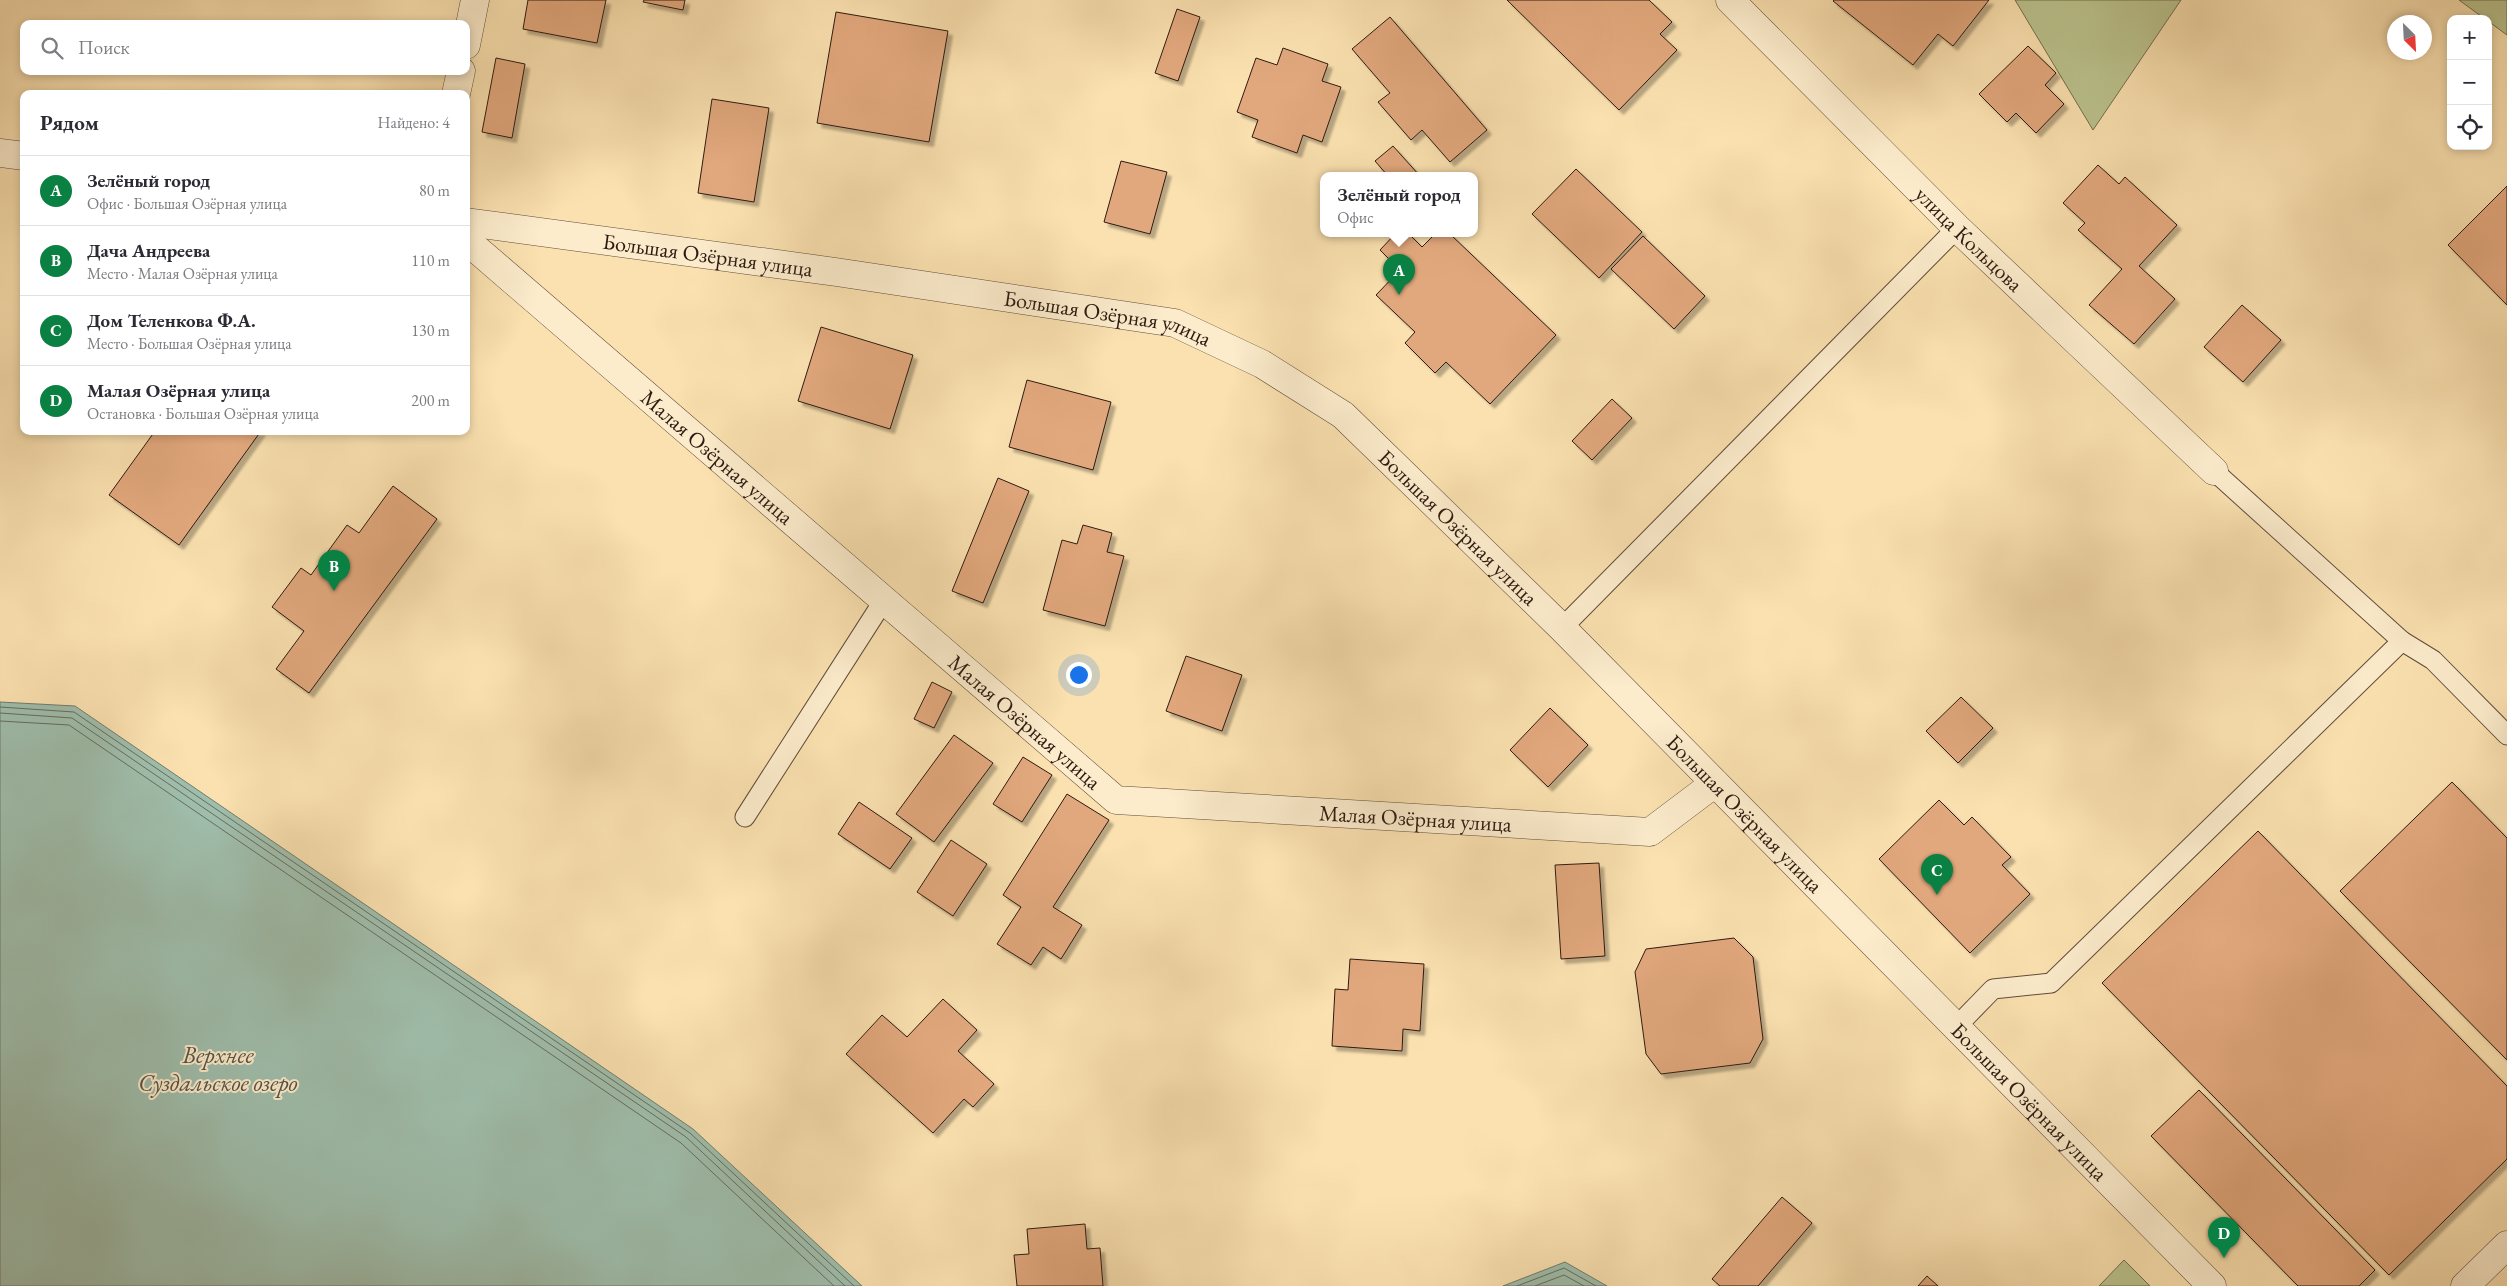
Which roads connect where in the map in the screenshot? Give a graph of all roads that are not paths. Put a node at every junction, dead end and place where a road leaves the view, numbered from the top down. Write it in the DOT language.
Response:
graph roads {
  1 [pos="475,0"];
  2 [pos="1730,0"];
  3 [pos="470,25"];
  4 [pos="460,75"];
  5 [pos="457,90"];
  6 [pos="0,152"];
  7 [pos="20,155"];
  8 [pos="470,223"];
  9 [pos="1957,228"];
  10 [pos="470,243"];
  11 [pos="2214,472"];
  12 [pos="884,600"];
  13 [pos="1562,628"];
  14 [pos="2402,641"];
  15 [pos="2507,735"];
  16 [pos="1715,783"];
  17 [pos="745,817"];
  18 [pos="1956,1027"];
  19 [pos="2507,1245"];
  20 [pos="2212,1286"];
  21 [pos="2465,1286"];
  1 -- 3 [label="street"];
  2 -- 9 [label="street, улица Кольцова"];
  4 -- 5 [label="street"];
  6 -- 7 [label="street"];
  8 -- 13 [label="street, Большая Озёрная улица"];
  9 -- 11 [label="street, улица Кольцова"];
  9 -- 13 [label="lane"];
  10 -- 12 [label="street, Малая Озёрная улица"];
  11 -- 14 [label="lane"];
  12 -- 16 [label="street, Малая Озёрная улица"];
  12 -- 17 [label="lane"];
  13 -- 16 [label="street, Большая Озёрная улица"];
  14 -- 15 [label="lane"];
  14 -- 18 [label="lane"];
  16 -- 18 [label="street, Большая Озёрная улица"];
  18 -- 20 [label="street, Большая Озёрная улица"];
  19 -- 21 [label="street"];
}
